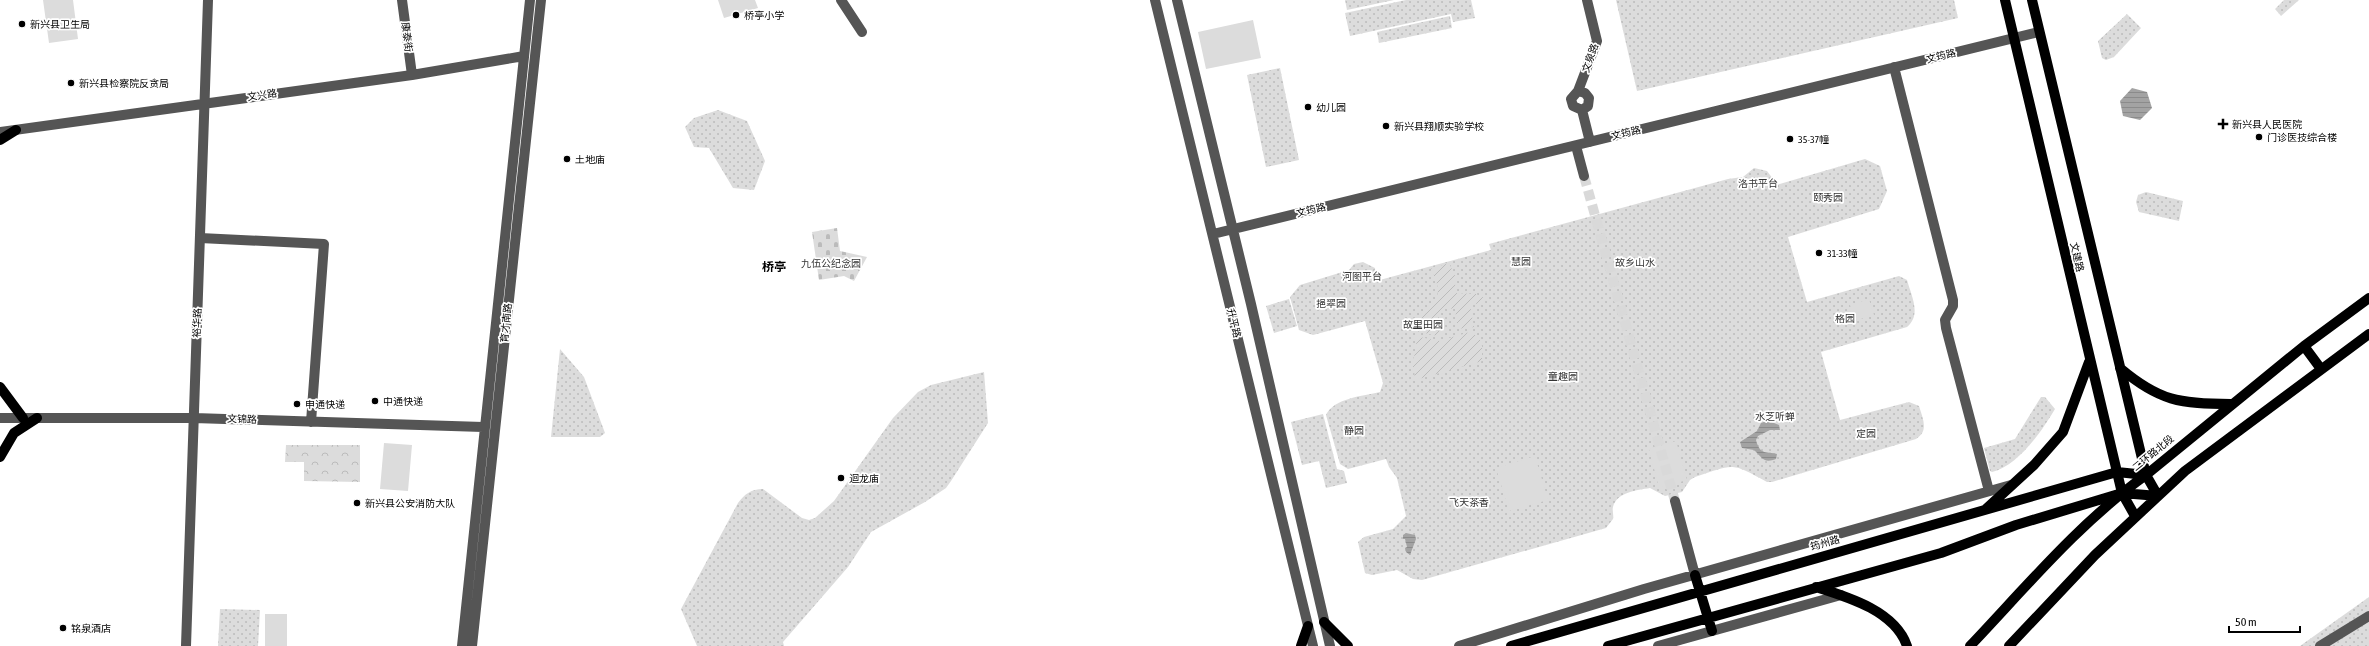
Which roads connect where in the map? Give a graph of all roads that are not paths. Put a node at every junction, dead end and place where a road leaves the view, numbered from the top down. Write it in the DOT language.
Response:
graph roads {
  1 [pos="208,0"];
  2 [pos="402,0"];
  3 [pos="530,0"];
  4 [pos="541,0"];
  5 [pos="841,0"];
  6 [pos="1155,0"];
  7 [pos="1177,0"];
  8 [pos="1587,0"];
  9 [pos="2005,0"];
  10 [pos="2032,0"];
  11 [pos="862,32"];
  12 [pos="2039,32"];
  13 [pos="2014,38"];
  14 [pos="524,56"];
  15 [pos="1894,67"];
  16 [pos="412,75"];
  17 [pos="205,103"];
  18 [pos="16,130"];
  19 [pos="0,132"];
  20 [pos="0,140"];
  21 [pos="1590,142"];
  22 [pos="1576,146"];
  23 [pos="1584,176"];
  24 [pos="1233,229"];
  25 [pos="1213,234"];
  26 [pos="200,238"];
  27 [pos="2369,298"];
  28 [pos="2369,334"];
  29 [pos="2304,346"];
  30 [pos="2089,362"];
  31 [pos="2120,368"];
  32 [pos="2321,369"];
  33 [pos="0,387"];
  34 [pos="2231,404"];
  35 [pos="0,418"];
  36 [pos="23,418"];
  37 [pos="37,418"];
  38 [pos="194,418"];
  39 [pos="311,422"];
  40 [pos="484,427"];
  41 [pos="0,457"];
  42 [pos="2117,472"];
  43 [pos="2146,475"];
  44 [pos="2011,485"];
  45 [pos="1989,491"];
  46 [pos="2122,492"];
  47 [pos="2158,496"];
  48 [pos="1674,500"];
  49 [pos="1985,510"];
  50 [pos="2135,516"];
  51 [pos="1695,575"];
  52 [pos="1816,587"];
  53 [pos="1700,591"];
  54 [pos="1841,595"];
  55 [pos="2369,616"];
  56 [pos="1708,618"];
  57 [pos="1324,622"];
  58 [pos="1308,626"];
  59 [pos="1712,631"];
  60 [pos="186,646"];
  61 [pos="462,646"];
  62 [pos="472,646"];
  63 [pos="1301,646"];
  64 [pos="1313,646"];
  65 [pos="1330,646"];
  66 [pos="1348,646"];
  67 [pos="1459,646"];
  68 [pos="1511,646"];
  69 [pos="1608,646"];
  70 [pos="1658,646"];
  71 [pos="1907,646"];
  72 [pos="1970,646"];
  73 [pos="2009,646"];
  74 [pos="2320,646"];
  1 -- 17 [label="street, 裕华路"];
  2 -- 16 [label="street, 康泰街"];
  3 -- 14 [label="street, 育才南路"];
  4 -- 62 [label="street, 育才南路"];
  5 -- 11 [label="street"];
  6 -- 25 [label="street, 升平路"];
  7 -- 24 [label="street, 升平路"];
  8 -- 21 [label="street, 文泉路"];
  9 -- 13 [label="main road, 文建路"];
  10 -- 12 [label="main road, 文建路"];
  12 -- 13 [label="street, 文筠路"];
  12 -- 31 [label="main road, 文建路"];
  13 -- 15 [label="street, 文筠路"];
  13 -- 30 [label="main road, 文建路"];
  14 -- 16 [label="street, 文兴路"];
  14 -- 40 [label="street, 育才南路"];
  15 -- 21 [label="street, 文筠路"];
  15 -- 45 [label="street"];
  16 -- 17 [label="street, 文兴路"];
  17 -- 18 [label="street, 文兴路"];
  17 -- 26 [label="street, 裕华路"];
  18 -- 19 [label="street, 文兴路"];
  18 -- 20 [label="main road"];
  21 -- 22 [label="street, 文筠路"];
  22 -- 23 [label="street"];
  22 -- 24 [label="street, 文筠路"];
  24 -- 25 [label="street, 文筠路"];
  24 -- 57 [label="street, 升平路"];
  25 -- 58 [label="street, 升平路"];
  26 -- 38 [label="street, 裕华路"];
  26 -- 39 [label="street"];
  27 -- 29 [label="main road, 二环路北段"];
  28 -- 32 [label="main road"];
  29 -- 32 [label="main road"];
  29 -- 34 [label="main road, 二环路北段"];
  30 -- 42 [label="main road, 文建路"];
  30 -- 44 [label="main road"];
  31 -- 34 [label="main road"];
  31 -- 43 [label="main road, 文建路"];
  32 -- 47 [label="main road"];
  33 -- 36 [label="main road"];
  34 -- 43 [label="main road, 二环路北段"];
  35 -- 36 [label="street, 文锦路"];
  36 -- 37 [label="street, 文锦路"];
  37 -- 38 [label="street, 文锦路"];
  37 -- 41 [label="main road"];
  38 -- 39 [label="street, 文锦路"];
  38 -- 60 [label="street, 裕华路"];
  39 -- 40 [label="street, 文锦路"];
  40 -- 61 [label="street, 育才南路"];
  42 -- 43 [label="main road, 筠州路"];
  42 -- 46 [label="main road, 文建路"];
  42 -- 49 [label="main road, 筠州路"];
  43 -- 46 [label="main road, 二环路北段"];
  43 -- 47 [label="main road, 文建路"];
  44 -- 45 [label="street"];
  44 -- 49 [label="main road"];
  45 -- 51 [label="street"];
  46 -- 47 [label="main road"];
  46 -- 50 [label="main road, 文建路"];
  46 -- 52 [label="main road"];
  46 -- 72 [label="main road, 二环路北段"];
  47 -- 50 [label="main road"];
  48 -- 51 [label="street"];
  49 -- 53 [label="main road, 筠州路"];
  50 -- 73 [label="main road"];
  51 -- 53 [label="main road"];
  51 -- 67 [label="street"];
  52 -- 54 [label="main road"];
  52 -- 56 [label="main road"];
  53 -- 56 [label="main road"];
  53 -- 68 [label="main road, 筠州路"];
  54 -- 59 [label="street"];
  54 -- 71 [label="main road"];
  55 -- 74 [label="street"];
  56 -- 59 [label="main road"];
  56 -- 69 [label="main road"];
  57 -- 65 [label="street, 升平路"];
  57 -- 66 [label="main road"];
  58 -- 63 [label="main road"];
  58 -- 64 [label="street, 升平路"];
  59 -- 70 [label="street"];
}
